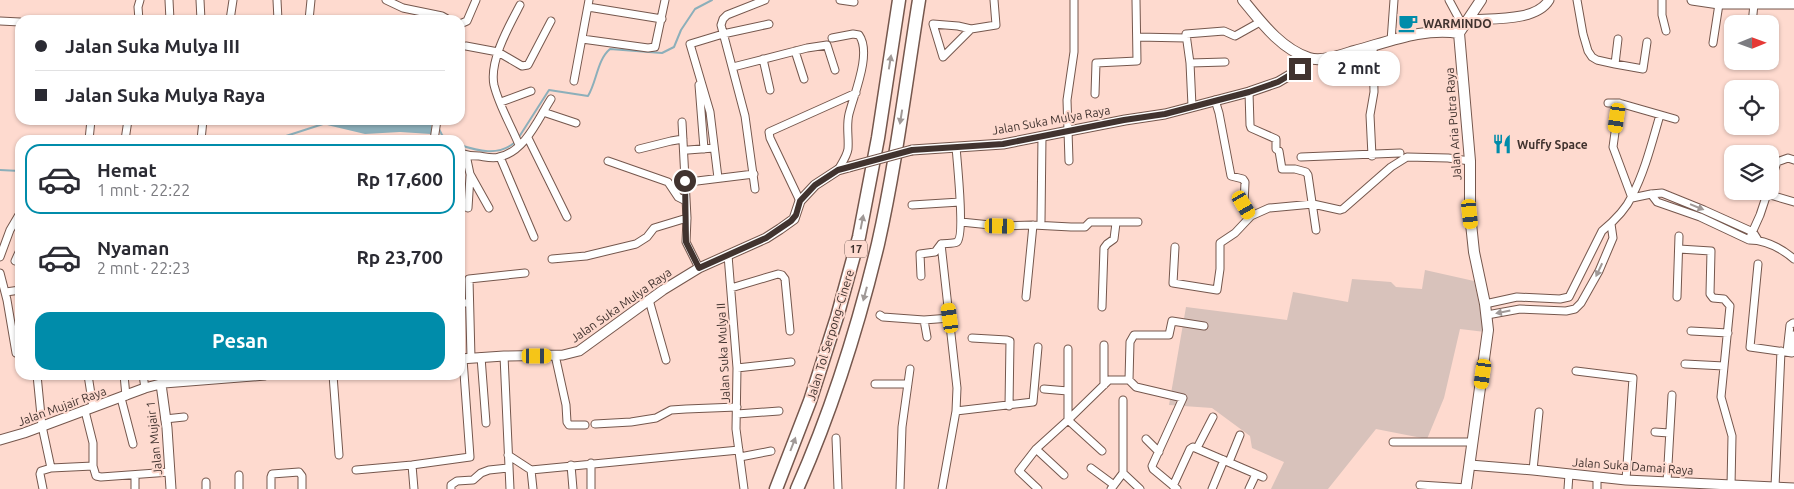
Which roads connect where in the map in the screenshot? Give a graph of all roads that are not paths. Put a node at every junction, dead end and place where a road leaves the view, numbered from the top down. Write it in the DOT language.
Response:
graph roads {
  1 [pos="140,0"];
  2 [pos="169,0"];
  3 [pos="200,0"];
  4 [pos="233,0"];
  5 [pos="277,0"];
  6 [pos="311,0"];
  7 [pos="386,0"];
  8 [pos="476,0"];
  9 [pos="665,0"];
  10 [pos="765,0"];
  11 [pos="840,0"];
  12 [pos="899,0"];
  13 [pos="918,0"];
  14 [pos="994,0"];
  15 [pos="1074,0"];
  16 [pos="1136,0"];
  17 [pos="1243,0"];
  18 [pos="1394,0"];
  19 [pos="1448,0"];
  20 [pos="1481,0"];
  21 [pos="1549,0"];
  22 [pos="1578,0"];
  23 [pos="1662,0"];
  24 [pos="1692,0"];
  25 [pos="854,2"];
  26 [pos="1772,2"];
  27 [pos="588,4"];
  28 [pos="1718,4"];
  29 [pos="1754,4"];
  30 [pos="1794,4"];
  31 [pos="520,5"];
  32 [pos="139,15"];
  33 [pos="170,15"];
  34 [pos="201,15"];
  35 [pos="231,15"];
  36 [pos="278,15"];
  37 [pos="310,15"];
  38 [pos="437,15"];
  39 [pos="1753,15"];
  40 [pos="662,19"];
  41 [pos="0,21"];
  42 [pos="551,21"];
  43 [pos="15,22"];
  44 [pos="465,22"];
  45 [pos="1260,22"];
  46 [pos="769,24"];
  47 [pos="1463,26"];
  48 [pos="971,29"];
  49 [pos="1666,31"];
  50 [pos="723,34"];
  51 [pos="1137,37"];
  52 [pos="832,38"];
  53 [pos="1186,38"];
  54 [pos="582,39"];
  55 [pos="1618,39"];
  56 [pos="1391,41"];
  57 [pos="1647,42"];
  58 [pos="1713,43"];
  59 [pos="466,46"];
  60 [pos="1373,46"];
  61 [pos="795,51"];
  62 [pos="498,52"];
  63 [pos="763,59"];
  64 [pos="1310,59"];
  65 [pos="1225,62"];
  66 [pos="1190,63"];
  67 [pos="1615,64"];
  68 [pos="733,67"];
  69 [pos="697,69"];
  70 [pos="834,70"];
  71 [pos="804,79"];
  72 [pos="574,82"];
  73 [pos="770,90"];
  74 [pos="531,92"];
  75 [pos="1249,92"];
  76 [pos="856,93"];
  77 [pos="1095,94"];
  78 [pos="551,99"];
  79 [pos="1215,100"];
  80 [pos="500,102"];
  81 [pos="1608,103"];
  82 [pos="1619,103"];
  83 [pos="1192,106"];
  84 [pos="543,112"];
  85 [pos="1660,115"];
  86 [pos="1675,119"];
  87 [pos="682,122"];
  88 [pos="576,123"];
  89 [pos="1068,130"];
  90 [pos="1042,136"];
  91 [pos="528,138"];
  92 [pos="683,140"];
  93 [pos="518,143"];
  94 [pos="956,147"];
  95 [pos="714,148"];
  96 [pos="639,149"];
  97 [pos="704,149"];
  98 [pos="688,150"];
  99 [pos="465,154"];
  100 [pos="1400,154"];
  101 [pos="1372,156"];
  102 [pos="500,157"];
  103 [pos="1301,157"];
  104 [pos="465,160"];
  105 [pos="1794,160"];
  106 [pos="608,161"];
  107 [pos="1069,161"];
  108 [pos="1470,161"];
  109 [pos="1779,161"];
  110 [pos="838,170"];
  111 [pos="470,174"];
  112 [pos="754,174"];
  113 [pos="718,178"];
  114 [pos="689,182"];
  115 [pos="755,188"];
  116 [pos="1651,194"];
  117 [pos="1779,197"];
  118 [pos="1632,198"];
  119 [pos="1765,200"];
  120 [pos="686,201"];
  121 [pos="800,201"];
  122 [pos="960,202"];
  123 [pos="1794,202"];
  124 [pos="1313,204"];
  125 [pos="912,205"];
  126 [pos="468,208"];
  127 [pos="489,208"];
  128 [pos="567,216"];
  129 [pos="1251,216"];
  130 [pos="687,218"];
  131 [pos="1041,221"];
  132 [pos="15,222"];
  133 [pos="961,222"];
  134 [pos="1138,222"];
  135 [pos="1116,223"];
  136 [pos="1611,224"];
  137 [pos="1033,225"];
  138 [pos="1316,230"];
  139 [pos="1753,232"];
  140 [pos="1679,236"];
  141 [pos="534,237"];
  142 [pos="1749,240"];
  143 [pos="1758,240"];
  144 [pos="941,244"];
  145 [pos="1175,247"];
  146 [pos="1679,249"];
  147 [pos="728,255"];
  148 [pos="0,257"];
  149 [pos="552,259"];
  150 [pos="1794,259"];
  151 [pos="1758,264"];
  152 [pos="699,268"];
  153 [pos="0,273"];
  154 [pos="525,273"];
  155 [pos="921,276"];
  156 [pos="731,288"];
  157 [pos="15,291"];
  158 [pos="6,292"];
  159 [pos="1026,297"];
  160 [pos="1677,297"];
  161 [pos="1541,298"];
  162 [pos="650,300"];
  163 [pos="465,303"];
  164 [pos="469,303"];
  165 [pos="1485,304"];
  166 [pos="1102,307"];
  167 [pos="1542,310"];
  168 [pos="880,315"];
  169 [pos="1487,315"];
  170 [pos="950,318"];
  171 [pos="1794,318"];
  172 [pos="924,320"];
  173 [pos="1794,324"];
  174 [pos="1204,326"];
  175 [pos="790,331"];
  176 [pos="1691,331"];
  177 [pos="1728,333"];
  178 [pos="1794,335"];
  179 [pos="927,337"];
  180 [pos="972,338"];
  181 [pos="1104,345"];
  182 [pos="15,347"];
  183 [pos="1038,347"];
  184 [pos="1068,349"];
  185 [pos="1786,352"];
  186 [pos="504,356"];
  187 [pos="555,356"];
  188 [pos="482,357"];
  189 [pos="465,359"];
  190 [pos="666,360"];
  191 [pos="791,362"];
  192 [pos="1685,364"];
  193 [pos="1724,366"];
  194 [pos="737,368"];
  195 [pos="910,369"];
  196 [pos="1576,371"];
  197 [pos="37,380"];
  198 [pos="88,380"];
  199 [pos="124,380"];
  200 [pos="144,380"];
  201 [pos="176,380"];
  202 [pos="333,380"];
  203 [pos="1129,380"];
  204 [pos="163,381"];
  205 [pos="875,384"];
  206 [pos="908,384"];
  207 [pos="1637,384"];
  208 [pos="1104,385"];
  209 [pos="145,388"];
  210 [pos="1044,389"];
  211 [pos="1068,391"];
  212 [pos="1672,395"];
  213 [pos="123,397"];
  214 [pos="1123,400"];
  215 [pos="1009,406"];
  216 [pos="89,409"];
  217 [pos="737,411"];
  218 [pos="779,411"];
  219 [pos="956,411"];
  220 [pos="1539,412"];
  221 [pos="184,417"];
  222 [pos="1213,417"];
  223 [pos="165,419"];
  224 [pos="1068,420"];
  225 [pos="486,423"];
  226 [pos="595,424"];
  227 [pos="585,425"];
  228 [pos="42,426"];
  229 [pos="1655,432"];
  230 [pos="1669,433"];
  231 [pos="1240,435"];
  232 [pos="836,438"];
  233 [pos="1146,439"];
  234 [pos="0,440"];
  235 [pos="1393,442"];
  236 [pos="1473,442"];
  237 [pos="133,444"];
  238 [pos="1197,448"];
  239 [pos="1036,449"];
  240 [pos="1102,451"];
  241 [pos="771,452"];
  242 [pos="1159,452"];
  243 [pos="740,454"];
  244 [pos="339,455"];
  245 [pos="508,456"];
  246 [pos="1226,461"];
  247 [pos="591,464"];
  248 [pos="412,465"];
  249 [pos="571,465"];
  250 [pos="93,466"];
  251 [pos="1470,466"];
  252 [pos="51,468"];
  253 [pos="508,468"];
  254 [pos="1091,468"];
  255 [pos="356,470"];
  256 [pos="531,470"];
  257 [pos="1533,470"];
  258 [pos="170,472"];
  259 [pos="1122,473"];
  260 [pos="1256,474"];
  261 [pos="1569,474"];
  262 [pos="135,475"];
  263 [pos="239,475"];
  264 [pos="1064,475"];
  265 [pos="1264,478"];
  266 [pos="1597,478"];
  267 [pos="1628,480"];
  268 [pos="1666,482"];
  269 [pos="1420,484"];
  270 [pos="1680,486"];
  271 [pos="1113,487"];
  272 [pos="1175,487"];
  273 [pos="1726,487"];
  274 [pos="1775,487"];
  275 [pos="1467,488"];
  276 [pos="1794,488"];
  277 [pos="43,489"];
  278 [pos="135,489"];
  279 [pos="171,489"];
  280 [pos="239,489"];
  281 [pos="271,489"];
  282 [pos="302,489"];
  283 [pos="414,489"];
  284 [pos="451,489"];
  285 [pos="510,489"];
  286 [pos="533,489"];
  287 [pos="573,489"];
  288 [pos="591,489"];
  289 [pos="744,489"];
  290 [pos="776,489"];
  291 [pos="797,489"];
  292 [pos="838,489"];
  293 [pos="900,489"];
  294 [pos="942,489"];
  295 [pos="1038,489"];
  296 [pos="1140,489"];
  297 [pos="1212,489"];
  298 [pos="1249,489"];
  299 [pos="1568,489"];
  300 [pos="1597,489"];
  1 -- 32 [label="street"];
  2 -- 33 [label="street"];
  3 -- 34 [label="street"];
  4 -- 35 [label="street"];
  5 -- 36 [label="street"];
  6 -- 37 [label="street"];
  7 -- 38 [label="street"];
  8 -- 44 [label="street"];
  9 -- 40 [label="street"];
  10 -- 50 [label="street"];
  11 -- 25 [label="street"];
  290 -- 12 [label="highway, Jalan Tol Serpong–Cinere / 17, one-way"];
  13 -- 291 [label="highway, Jalan Tol Serpong–Cinere / 17, one-way"];
  14 -- 48 [label="street"];
  15 -- 89 [label="street"];
  16 -- 51 [label="street"];
  17 -- 45 [label="main road"];
  18 -- 56 [label="street"];
  19 -- 47 [label="street"];
  20 -- 47 [label="main road"];
  21 -- 47 [label="street"];
  22 -- 67 [label="street"];
  23 -- 49 [label="street"];
  24 -- 28 [label="street"];
  26 -- 29 [label="street"];
  26 -- 30 [label="street"];
  27 -- 40 [label="street"];
  27 -- 54 [label="street"];
  28 -- 29 [label="street"];
  28 -- 58 [label="street"];
  29 -- 39 [label="street"];
  31 -- 62 [label="street"];
  40 -- 54 [label="street"];
  41 -- 43 [label="street"];
  42 -- 62 [label="street"];
  45 -- 53 [label="street"];
  45 -- 64 [label="main road"];
  46 -- 50 [label="street"];
  47 -- 56 [label="main road"];
  47 -- 108 [label="main road, Jalan Aria Putra Raya"];
  48 -- 48 [label="street"];
  50 -- 68 [label="street"];
  50 -- 69 [label="street"];
  51 -- 53 [label="street"];
  51 -- 77 [label="street"];
  52 -- 76 [label="street"];
  53 -- 66 [label="street"];
  54 -- 72 [label="street"];
  55 -- 67 [label="street"];
  56 -- 60 [label="main road"];
  57 -- 67 [label="street"];
  59 -- 62 [label="street"];
  60 -- 64 [label="main road"];
  60 -- 101 [label="street"];
  61 -- 63 [label="street"];
  61 -- 70 [label="street"];
  61 -- 71 [label="street"];
  62 -- 80 [label="street"];
  63 -- 68 [label="street"];
  63 -- 73 [label="street"];
  64 -- 75 [label="street, Jalan Suka Mulya Raya"];
  65 -- 66 [label="street"];
  66 -- 83 [label="street"];
  68 -- 112 [label="street"];
  69 -- 95 [label="street"];
  69 -- 97 [label="street"];
  74 -- 80 [label="street"];
  75 -- 79 [label="street, Jalan Suka Mulya Raya"];
  75 -- 124 [label="street"];
  76 -- 110 [label="street"];
  76 -- 121 [label="street"];
  78 -- 84 [label="street"];
  79 -- 83 [label="street, Jalan Suka Mulya Raya"];
  79 -- 129 [label="street"];
  80 -- 93 [label="street"];
  81 -- 82 [label="street"];
  82 -- 85 [label="street"];
  82 -- 118 [label="street"];
  83 -- 89 [label="street, Jalan Suka Mulya Raya"];
  84 -- 88 [label="street"];
  84 -- 91 [label="street"];
  85 -- 86 [label="street"];
  85 -- 118 [label="street"];
  87 -- 92 [label="street"];
  89 -- 90 [label="street, Jalan Suka Mulya Raya"];
  89 -- 107 [label="street"];
  90 -- 94 [label="street, Jalan Suka Mulya Raya"];
  90 -- 131 [label="street"];
  91 -- 93 [label="street"];
  91 -- 128 [label="street"];
  92 -- 96 [label="street"];
  92 -- 120 [label="street"];
  93 -- 102 [label="street"];
  94 -- 110 [label="street, Jalan Suka Mulya Raya, bridge"];
  94 -- 122 [label="street"];
  95 -- 97 [label="street"];
  95 -- 113 [label="street"];
  97 -- 98 [label="street"];
  99 -- 102 [label="street"];
  100 -- 101 [label="street"];
  101 -- 103 [label="street"];
  102 -- 141 [label="street"];
  104 -- 111 [label="street"];
  105 -- 109 [label="street"];
  106 -- 120 [label="street"];
  108 -- 124 [label="street"];
  108 -- 165 [label="main road, Jalan Aria Putra Raya"];
  110 -- 121 [label="street, Jalan Suka Mulya Raya"];
  111 -- 126 [label="street"];
  111 -- 127 [label="street"];
  112 -- 113 [label="street"];
  112 -- 115 [label="street"];
  113 -- 114 [label="street"];
  116 -- 118 [label="street"];
  116 -- 139 [label="street, one-way"];
  116 -- 142 [label="street"];
  117 -- 123 [label="street"];
  118 -- 136 [label="street"];
  119 -- 139 [label="street"];
  120 -- 130 [label="street"];
  121 -- 147 [label="street, Jalan Suka Mulya Raya"];
  122 -- 125 [label="street"];
  122 -- 133 [label="street"];
  124 -- 129 [label="street"];
  124 -- 138 [label="street"];
  129 -- 145 [label="street"];
  130 -- 149 [label="street"];
  130 -- 152 [label="street"];
  132 -- 148 [label="street"];
  133 -- 137 [label="street"];
  133 -- 144 [label="street"];
  134 -- 135 [label="street"];
  135 -- 137 [label="street"];
  135 -- 166 [label="street"];
  136 -- 161 [label="street"];
  136 -- 167 [label="street, one-way"];
  137 -- 159 [label="street"];
  139 -- 142 [label="street"];
  139 -- 143 [label="street"];
  140 -- 146 [label="street"];
  142 -- 143 [label="street"];
  143 -- 150 [label="street"];
  144 -- 155 [label="street"];
  144 -- 170 [label="street"];
  146 -- 160 [label="street"];
  146 -- 177 [label="street"];
  147 -- 152 [label="street, Jalan Suka Mulya Raya"];
  147 -- 156 [label="street, Jalan Suka Mulya II"];
  151 -- 185 [label="street"];
  152 -- 162 [label="street, Jalan Suka Mulya Raya"];
  153 -- 158 [label="street"];
  154 -- 164 [label="street"];
  156 -- 175 [label="street"];
  156 -- 194 [label="street, Jalan Suka Mulya II"];
  157 -- 158 [label="street"];
  158 -- 182 [label="street"];
  161 -- 165 [label="street"];
  161 -- 167 [label="street"];
  162 -- 187 [label="street, Jalan Suka Mulya Raya"];
  162 -- 190 [label="street"];
  163 -- 164 [label="street"];
  164 -- 189 [label="street"];
  165 -- 169 [label="main road, Jalan Aria Putra Raya"];
  167 -- 169 [label="street, one-way"];
  168 -- 172 [label="street"];
  169 -- 236 [label="main road, Jalan Aria Putra Raya"];
  170 -- 172 [label="street"];
  170 -- 219 [label="street"];
  171 -- 173 [label="street"];
  172 -- 179 [label="street"];
  173 -- 185 [label="street"];
  174 -- 203 [label="street"];
  176 -- 177 [label="street"];
  177 -- 193 [label="street"];
  178 -- 185 [label="street"];
  180 -- 215 [label="street"];
  181 -- 208 [label="street"];
  183 -- 215 [label="street"];
  184 -- 211 [label="street"];
  185 -- 274 [label="street"];
  186 -- 187 [label="street, Jalan Suka Mulya Raya"];
  186 -- 188 [label="street, Jalan Suka Mulya Raya"];
  186 -- 245 [label="street"];
  187 -- 227 [label="street"];
  188 -- 189 [label="street, Jalan Suka Mulya Raya"];
  188 -- 225 [label="street"];
  189 -- 248 [label="street"];
  191 -- 194 [label="street"];
  192 -- 193 [label="street"];
  193 -- 273 [label="street"];
  194 -- 217 [label="street, Jalan Suka Mulya II"];
  195 -- 206 [label="street"];
  196 -- 267 [label="street"];
  197 -- 228 [label="street"];
  198 -- 216 [label="street"];
  199 -- 213 [label="street"];
  200 -- 209 [label="street"];
  201 -- 204 [label="street"];
  202 -- 244 [label="street"];
  203 -- 208 [label="street"];
  203 -- 242 [label="street"];
  204 -- 209 [label="street, Jalan Mujair Raya"];
  204 -- 223 [label="street, Jalan Mujair 1"];
  205 -- 206 [label="street"];
  206 -- 293 [label="street"];
  207 -- 267 [label="street"];
  208 -- 224 [label="street"];
  209 -- 213 [label="street, Jalan Mujair Raya"];
  210 -- 211 [label="street"];
  211 -- 224 [label="street"];
  212 -- 230 [label="street"];
  213 -- 216 [label="street, Jalan Mujair Raya"];
  213 -- 237 [label="street"];
  214 -- 259 [label="street"];
  215 -- 219 [label="street"];
  216 -- 228 [label="street, Jalan Mujair Raya"];
  216 -- 250 [label="street"];
  217 -- 218 [label="street"];
  217 -- 226 [label="street"];
  217 -- 243 [label="street, Jalan Suka Mulya II"];
  219 -- 294 [label="street"];
  220 -- 257 [label="street"];
  221 -- 223 [label="street"];
  222 -- 238 [label="street"];
  223 -- 258 [label="street, Jalan Mujair 1"];
  224 -- 239 [label="street"];
  224 -- 240 [label="street"];
  228 -- 234 [label="street, Jalan Mujair Raya"];
  228 -- 252 [label="street"];
  229 -- 230 [label="street"];
  230 -- 268 [label="street"];
  231 -- 246 [label="street"];
  232 -- 292 [label="street"];
  233 -- 242 [label="street"];
  235 -- 236 [label="street"];
  236 -- 251 [label="main road, Jalan Aria Putra Raya"];
  238 -- 246 [label="street"];
  238 -- 272 [label="street"];
  239 -- 264 [label="street"];
  239 -- 295 [label="street"];
  241 -- 243 [label="street"];
  242 -- 272 [label="street"];
  243 -- 247 [label="street"];
  243 -- 289 [label="street, Jalan Suka Mulya II"];
  245 -- 253 [label="street"];
  245 -- 256 [label="street"];
  246 -- 260 [label="street"];
  246 -- 297 [label="street"];
  247 -- 249 [label="street"];
  247 -- 288 [label="street"];
  248 -- 255 [label="street"];
  248 -- 283 [label="street"];
  249 -- 256 [label="street"];
  249 -- 287 [label="street"];
  250 -- 252 [label="street"];
  250 -- 262 [label="street"];
  251 -- 257 [label="street, Jalan Suka Damai Raya"];
  251 -- 275 [label="main road, Jalan Aria Putra Raya"];
  252 -- 277 [label="street"];
  253 -- 284 [label="street"];
  253 -- 285 [label="street"];
  254 -- 271 [label="street"];
  256 -- 286 [label="street"];
  257 -- 261 [label="street, Jalan Suka Damai Raya"];
  258 -- 262 [label="street"];
  258 -- 279 [label="street, Jalan Mujair 1"];
  259 -- 271 [label="street"];
  259 -- 296 [label="street"];
  260 -- 265 [label="street"];
  260 -- 298 [label="street"];
  261 -- 266 [label="street, Jalan Suka Damai Raya"];
  261 -- 299 [label="street"];
  262 -- 278 [label="street"];
  263 -- 280 [label="street"];
  266 -- 267 [label="street, Jalan Suka Damai Raya"];
  266 -- 300 [label="street"];
  267 -- 268 [label="street, Jalan Suka Damai Raya"];
  268 -- 270 [label="street, Jalan Suka Damai Raya"];
  269 -- 275 [label="street"];
  270 -- 273 [label="street, Jalan Suka Damai Raya"];
  273 -- 274 [label="street, Jalan Suka Damai Raya"];
  274 -- 276 [label="street, Jalan Suka Damai Raya"];
  281 -- 282 [label="street"];
}
